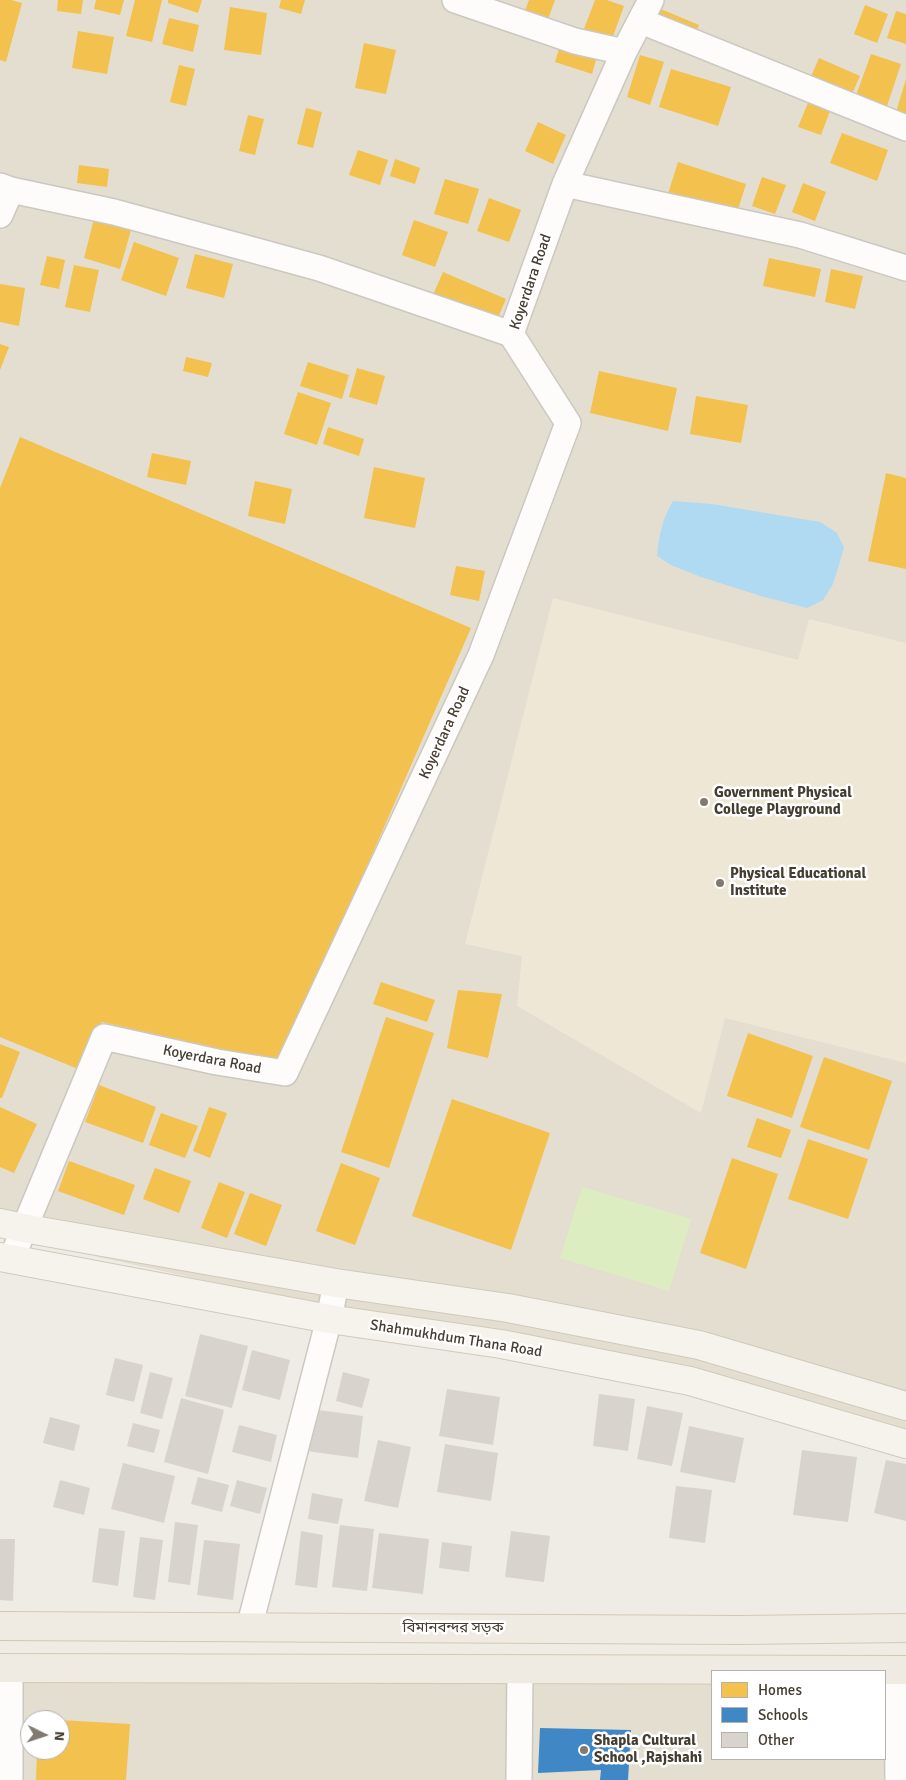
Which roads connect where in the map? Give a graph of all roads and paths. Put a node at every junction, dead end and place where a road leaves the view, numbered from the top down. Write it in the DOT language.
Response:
graph roads {
  1 [pos="455,0"];
  2 [pos="646,10"];
  3 [pos="624,52"];
  4 [pos="906,128"];
  5 [pos="565,184"];
  6 [pos="5,188"];
  7 [pos="0,215"];
  8 [pos="906,268"];
  9 [pos="512,334"];
  10 [pos="12,1226"];
  11 [pos="5,1259"];
  12 [pos="336,1283"];
  13 [pos="328,1319"];
  14 [pos="906,1406"];
  15 [pos="906,1444"];
  16 [pos="0,1626"];
  17 [pos="249,1628"];
  18 [pos="906,1628"];
  19 [pos="5,1668"];
  20 [pos="520,1669"];
  21 [pos="726,1670"];
  22 [pos="901,1670"];
  23 [pos="10,1780"];
  24 [pos="519,1780"];
  25 [pos="898,1780"];
  1 -- 3 [label="street"];
  2 -- 3 [label="street, Koyerdara Road"];
  2 -- 4 [label="street"];
  3 -- 5 [label="street, Koyerdara Road"];
  5 -- 8 [label="street"];
  5 -- 9 [label="street, Koyerdara Road"];
  6 -- 7 [label="street"];
  6 -- 9 [label="street"];
  9 -- 10 [label="street, Koyerdara Road"];
  10 -- 11 [label="street, Koyerdara Road"];
  10 -- 12 [label="main road"];
  11 -- 13 [label="main road, Shahmukhdum Thana Road"];
  12 -- 13 [label="street"];
  12 -- 14 [label="main road"];
  13 -- 15 [label="main road, Shahmukhdum Thana Road"];
  13 -- 17 [label="street"];
  16 -- 17 [label="main road, বিমানবন্দর সড়ক"];
  17 -- 18 [label="main road, বিমানবন্দর সড়ক"];
  19 -- 20 [label="main road"];
  19 -- 23 [label="street"];
  20 -- 21 [label="main road"];
  20 -- 24 [label="street"];
  21 -- 22 [label="main road"];
  22 -- 25 [label="street"];
}
